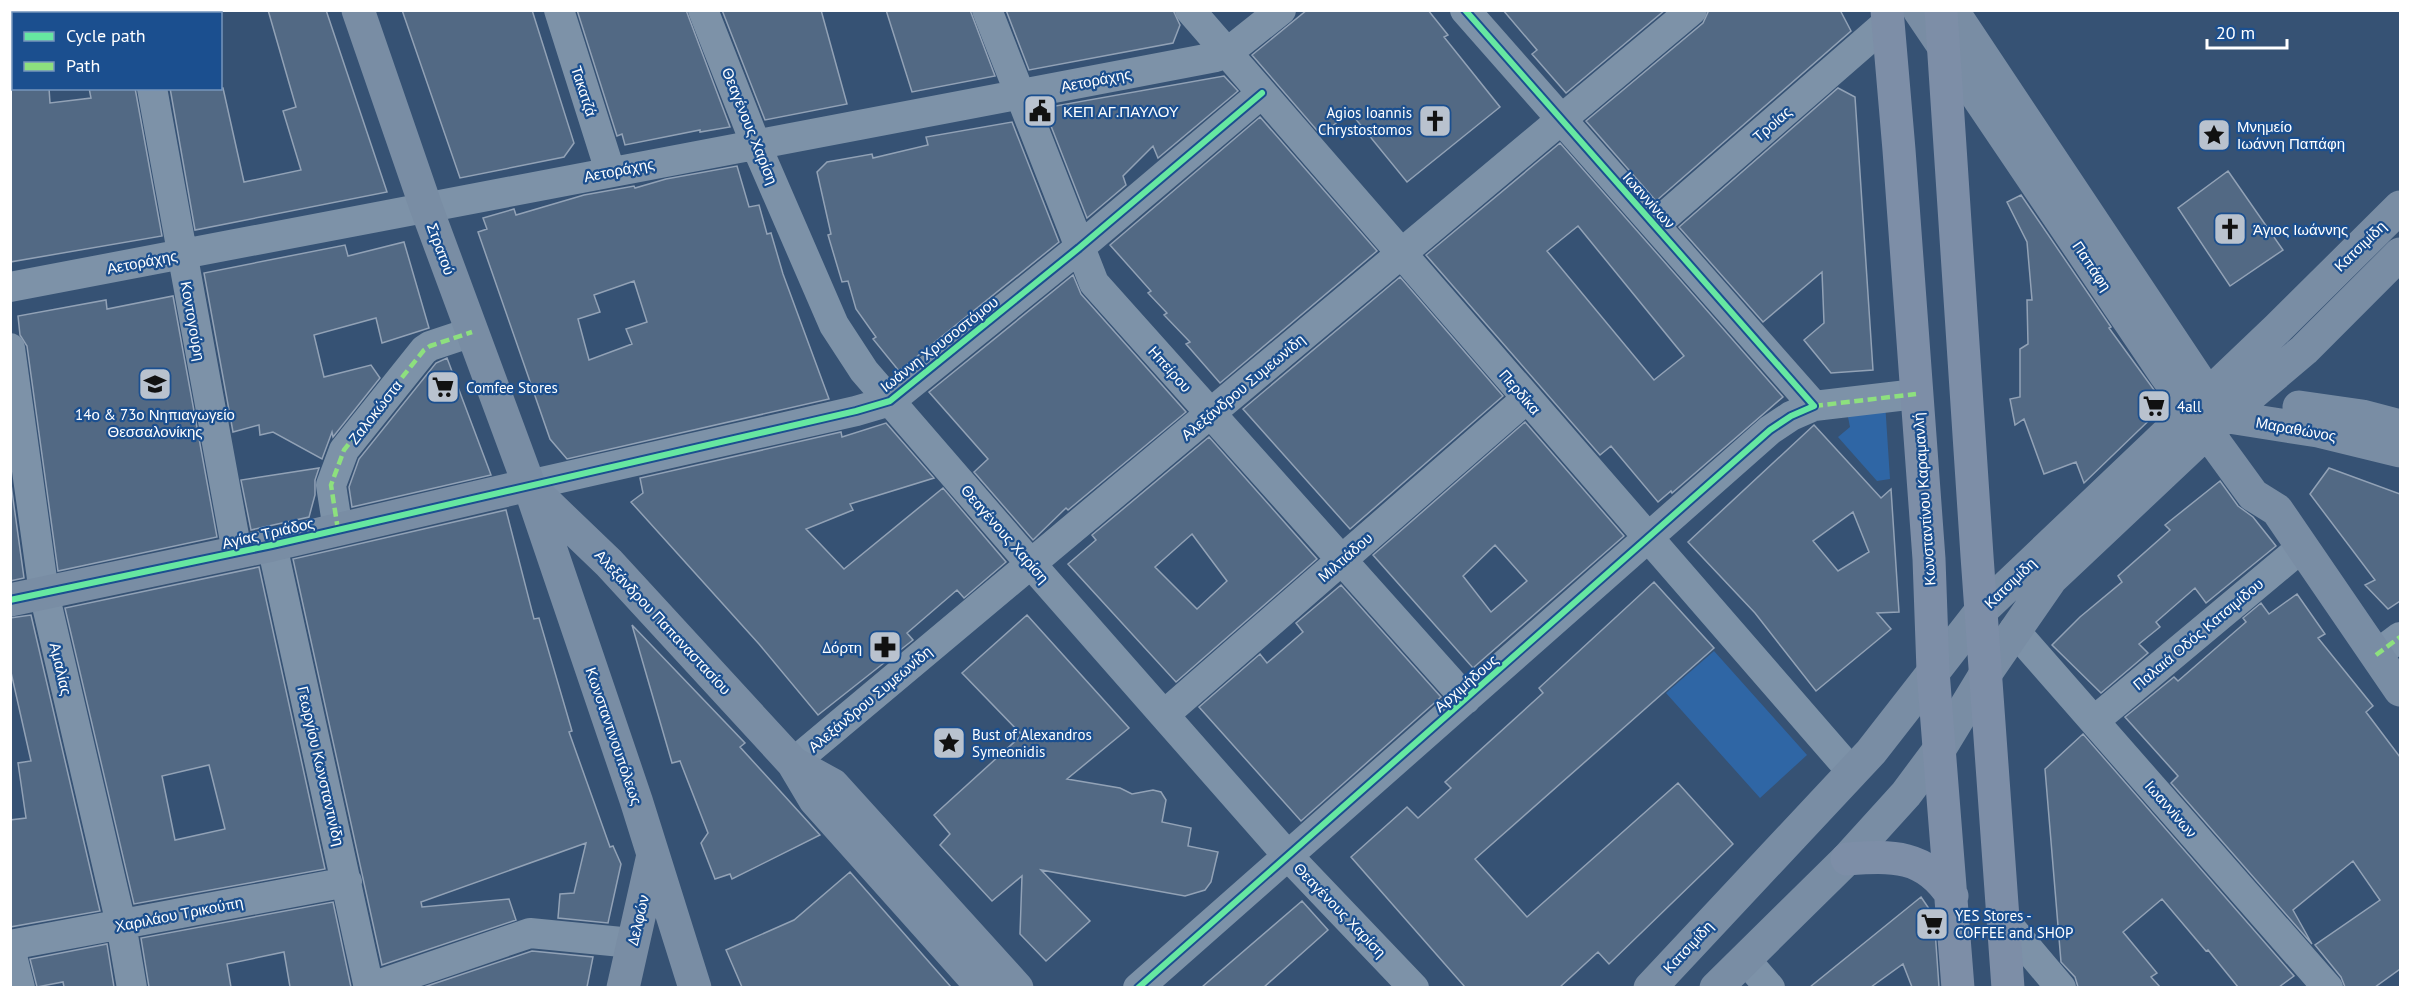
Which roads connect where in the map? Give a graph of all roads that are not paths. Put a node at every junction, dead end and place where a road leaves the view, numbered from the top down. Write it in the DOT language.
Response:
graph roads {
  1 [pos="358,10"];
  2 [pos="559,10"];
  3 [pos="703,10"];
  4 [pos="987,10"];
  5 [pos="1190,10"];
  6 [pos="1281,10"];
  7 [pos="1465,10"];
  8 [pos="1692,10"];
  9 [pos="1919,10"];
  10 [pos="1941,10"];
  11 [pos="1952,10"];
  12 [pos="1887,16"];
  13 [pos="1944,45"];
  14 [pos="1227,53"];
  15 [pos="152,90"];
  16 [pos="1262,93"];
  17 [pos="1018,95"];
  18 [pos="1562,120"];
  19 [pos="756,145"];
  20 [pos="610,171"];
  21 [pos="426,207"];
  22 [pos="2400,207"];
  23 [pos="1655,225"];
  24 [pos="1079,248"];
  25 [pos="1401,254"];
  26 [pos="2400,254"];
  27 [pos="180,255"];
  28 [pos="10,286"];
  29 [pos="472,332"];
  30 [pos="10,348"];
  31 [pos="1916,394"];
  32 [pos="1526,399"];
  33 [pos="890,401"];
  34 [pos="1815,406"];
  35 [pos="2215,411"];
  36 [pos="1210,414"];
  37 [pos="2400,426"];
  38 [pos="2400,451"];
  39 [pos="529,485"];
  40 [pos="338,530"];
  41 [pos="1650,538"];
  42 [pos="272,545"];
  43 [pos="2302,547"];
  44 [pos="237,552"];
  45 [pos="1341,561"];
  46 [pos="1030,564"];
  47 [pos="44,593"];
  48 [pos="10,600"];
  49 [pos="1981,610"];
  50 [pos="2014,630"];
  51 [pos="2388,646"];
  52 [pos="1933,671"];
  53 [pos="1986,673"];
  54 [pos="2400,690"];
  55 [pos="1466,699"];
  56 [pos="1164,715"];
  57 [pos="2094,721"];
  58 [pos="1941,747"];
  59 [pos="794,763"];
  60 [pos="1852,772"];
  61 [pos="653,853"];
  62 [pos="1288,856"];
  63 [pos="1847,859"];
  64 [pos="347,882"];
  65 [pos="1952,896"];
  66 [pos="2003,919"];
  67 [pos="121,924"];
  68 [pos="633,943"];
  69 [pos="10,946"];
  70 [pos="1745,959"];
  71 [pos="20,987"];
  72 [pos="132,987"];
  73 [pos="369,987"];
  74 [pos="622,987"];
  75 [pos="695,987"];
  76 [pos="983,987"];
  77 [pos="1017,987"];
  78 [pos="1138,987"];
  79 [pos="1414,987"];
  80 [pos="1650,987"];
  81 [pos="1716,987"];
  82 [pos="1770,987"];
  83 [pos="1958,987"];
  84 [pos="2008,987"];
  85 [pos="2061,987"];
  86 [pos="2328,987"];
  1 -- 21 [label="main road, Στρατού"];
  2 -- 20 [label="street, Τακατζά"];
  3 -- 19 [label="street, Θεαγένους Χαρίση"];
  4 -- 17 [label="street, Ηπείρου"];
  5 -- 14 [label="street, Περδίκα"];
  6 -- 14 [label="street"];
  7 -- 18 [label="street, Ιωαννίνων"];
  8 -- 18 [label="street, Αλεξάνδρου Συμεωνίδη"];
  9 -- 13 [label="main road, Παπάφη"];
  10 -- 13 [label="main road"];
  11 -- 35 [label="main road, Παπάφη"];
  12 -- 23 [label="street, Τροίας"];
  12 -- 31 [label="main road, Κωνσταντίνου Καραμανλή"];
  13 -- 35 [label="main road, Παπάφη"];
  13 -- 49 [label="main road"];
  14 -- 16 [label="street, Περδίκα"];
  14 -- 17 [label="street, Αετοράχης"];
  15 -- 27 [label="street, Κοντογούρη"];
  16 -- 24 [label="street, Ιωάννη Χρυσοστόμου"];
  16 -- 25 [label="street, Περδίκα"];
  17 -- 19 [label="street, Αετοράχης"];
  17 -- 24 [label="street, Ηπείρου"];
  18 -- 23 [label="street, Ιωαννίνων"];
  18 -- 25 [label="street, Αλεξάνδρου Συμεωνίδη"];
  19 -- 20 [label="street, Αετοράχης"];
  19 -- 33 [label="street, Θεαγένους Χαρίση"];
  20 -- 21 [label="street, Αετοράχης"];
  21 -- 27 [label="street, Αετοράχης"];
  21 -- 29 [label="main road, Στρατού"];
  22 -- 35 [label="main road, Κατσιμίδη"];
  23 -- 34 [label="street, Ιωαννίνων"];
  24 -- 33 [label="street, Ιωάννη Χρυσοστόμου"];
  24 -- 36 [label="street, Ηπείρου"];
  25 -- 32 [label="street, Περδίκα"];
  25 -- 36 [label="street, Αλεξάνδρου Συμεωνίδη"];
  26 -- 35 [label="main road, Κατσιμίδη"];
  27 -- 28 [label="street, Αετοράχης"];
  27 -- 44 [label="street, Κοντογούρη"];
  29 -- 39 [label="main road, Στρατού"];
  29 -- 40 [label="street, Ζαλοκώστα"];
  30 -- 47 [label="street, Αμαλίας"];
  31 -- 34 [label="street, Αρχιμήδους"];
  31 -- 52 [label="main road, Κωνσταντίνου Καραμανλή"];
  32 -- 41 [label="street, Περδίκα"];
  32 -- 45 [label="street, Μιλτιάδου"];
  33 -- 39 [label="street, Ιωάννη Χρυσοστόμου"];
  33 -- 46 [label="street, Θεαγένους Χαρίση"];
  34 -- 41 [label="street, Αρχιμήδους"];
  35 -- 37 [label="main road, Μαραθώνος"];
  35 -- 38 [label="main road, Μαραθώνος"];
  35 -- 43 [label="main road, Παπάφη"];
  35 -- 49 [label="main road, Κατσιμίδη"];
  35 -- 50 [label="main road, Κατσιμίδη"];
  36 -- 45 [label="street, Ηπείρου"];
  36 -- 46 [label="street, Αλεξάνδρου Συμεωνίδη"];
  39 -- 40 [label="main road, Αγίας Τριάδος"];
  39 -- 59 [label="main road, Αλεξάνδρου Παπαναστασίου"];
  39 -- 61 [label="main road, Κωνσταντινουπόλεως"];
  40 -- 42 [label="main road, Αγίας Τριάδος"];
  41 -- 55 [label="street, Αρχιμήδους"];
  41 -- 60 [label="street, Περδίκα"];
  42 -- 44 [label="main road, Αγίας Τριάδος"];
  42 -- 64 [label="street, Γεωργίου Κωνσταντινίδη"];
  43 -- 51 [label="main road, Παπάφη"];
  43 -- 57 [label="street, Παλαιά Οδός Κατσιμίδου"];
  44 -- 47 [label="main road, Αγίας Τριάδος"];
  45 -- 55 [label="street, Ηπείρου"];
  45 -- 56 [label="street, Μιλτιάδου"];
  46 -- 56 [label="street, Θεαγένους Χαρίση"];
  46 -- 59 [label="street, Αλεξάνδρου Συμεωνίδη"];
  47 -- 48 [label="main road, Αγίας Τριάδος"];
  47 -- 67 [label="street, Αμαλίας"];
  49 -- 52 [label="main road, Κατσιμίδη"];
  49 -- 53 [label="main road"];
  50 -- 53 [label="main road, Κατσιμίδη"];
  50 -- 57 [label="street, Ιωαννίνων"];
  51 -- 54 [label="main road, Παπάφη"];
  52 -- 58 [label="main road, Κωνσταντίνου Καραμανλή"];
  52 -- 60 [label="main road, Κατσιμίδη"];
  53 -- 58 [label="main road, Κατσιμίδη"];
  53 -- 66 [label="main road"];
  55 -- 62 [label="street, Αρχιμήδους"];
  56 -- 62 [label="street, Θεαγένους Χαρίση"];
  57 -- 86 [label="street, Ιωαννίνων"];
  58 -- 63 [label="main road, Κατσιμίδη"];
  58 -- 65 [label="main road, Κωνσταντίνου Καραμανλή"];
  59 -- 76 [label="main road, Αλεξάνδρου Παπαναστασίου"];
  59 -- 77 [label="main road, Αλεξάνδρου Παπαναστασίου"];
  60 -- 80 [label="main road, Κατσιμίδη"];
  61 -- 68 [label="main road, Δελφών"];
  61 -- 75 [label="main road, Κωνσταντινουπόλεως"];
  62 -- 78 [label="street, Αρχιμήδους"];
  62 -- 79 [label="street, Θεαγένους Χαρίση"];
  63 -- 65 [label="main road"];
  63 -- 70 [label="main road, Κατσιμίδη"];
  64 -- 67 [label="street, Χαριλάου Τρικούπη"];
  64 -- 73 [label="street, Γεωργίου Κωνσταντινίδη"];
  65 -- 83 [label="main road, Κωνσταντίνου Καραμανλή"];
  66 -- 84 [label="main road"];
  66 -- 85 [label="street"];
  67 -- 69 [label="street, Χαριλάου Τρικούπη"];
  67 -- 72 [label="street, Αμαλίας"];
  68 -- 73 [label="street"];
  68 -- 74 [label="main road, Δελφών"];
  69 -- 71 [label="street"];
  70 -- 81 [label="main road, Κατσιμίδη"];
  70 -- 82 [label="street"];
}
